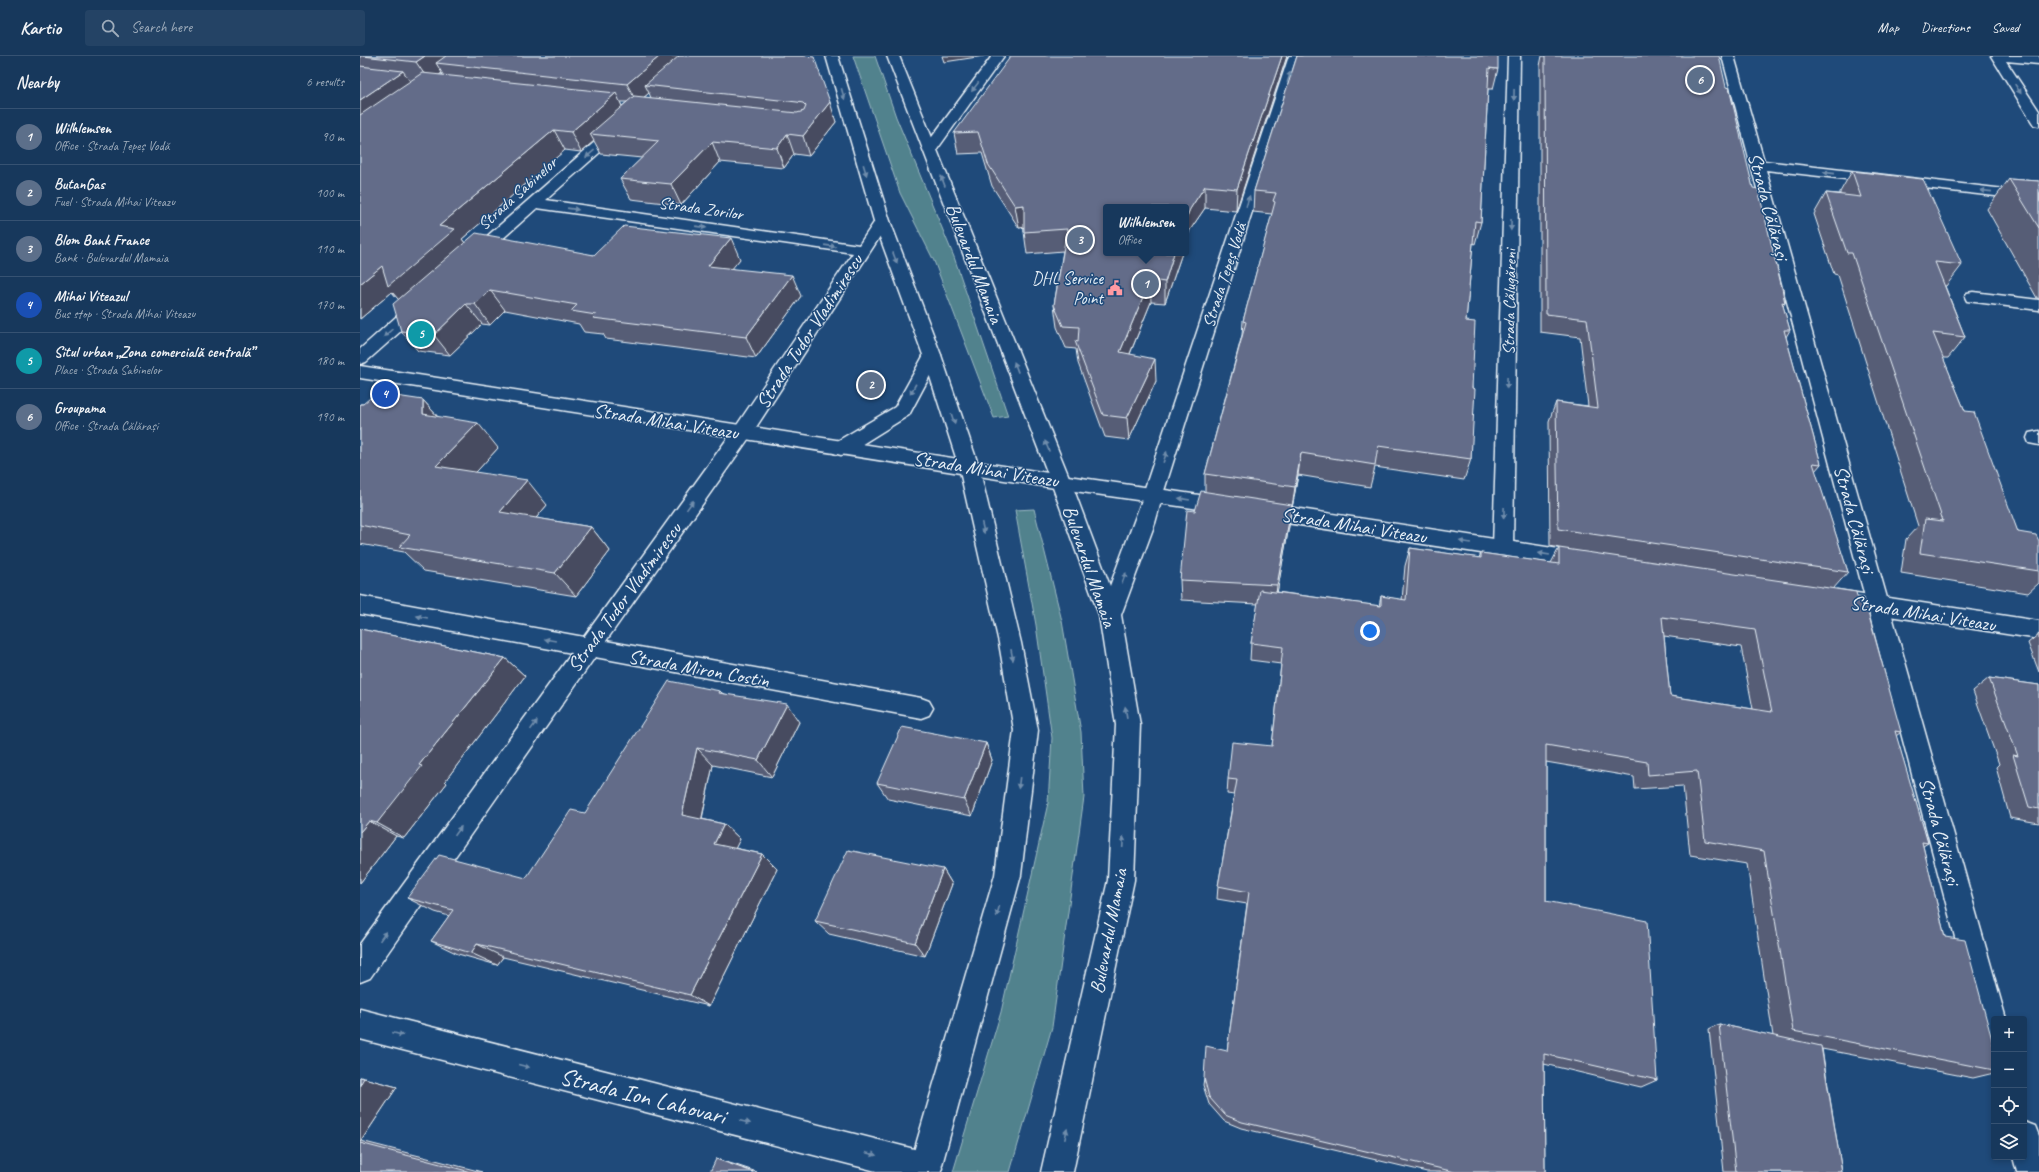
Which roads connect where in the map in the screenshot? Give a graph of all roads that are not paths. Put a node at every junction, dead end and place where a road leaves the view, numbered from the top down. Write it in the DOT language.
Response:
graph roads {
  1 [pos="832,56"];
  2 [pos="893,56"];
  3 [pos="998,56"];
  4 [pos="1296,56"];
  5 [pos="1514,56"];
  6 [pos="1728,56"];
  7 [pos="1997,56"];
  8 [pos="2039,60"];
  9 [pos="628,120"];
  10 [pos="2039,122"];
  11 [pos="931,148"];
  12 [pos="1758,165"];
  13 [pos="2039,197"];
  14 [pos="534,203"];
  15 [pos="882,222"];
  16 [pos="863,250"];
  17 [pos="464,266"];
  18 [pos="435,291"];
  19 [pos="1973,297"];
  20 [pos="2039,305"];
  21 [pos="932,355"];
  22 [pos="360,358"];
  23 [pos="360,372"];
  24 [pos="742,433"];
  25 [pos="840,448"];
  26 [pos="969,467"];
  27 [pos="1061,482"];
  28 [pos="1153,494"];
  29 [pos="1504,548"];
  30 [pos="1605,564"];
  31 [pos="1816,596"];
  32 [pos="360,605"];
  33 [pos="1879,606"];
  34 [pos="1110,614"];
  35 [pos="2039,630"];
  36 [pos="589,647"];
  37 [pos="921,708"];
  38 [pos="360,968"];
  39 [pos="1991,1017"];
  40 [pos="360,1024"];
  41 [pos="2027,1149"];
  42 [pos="925,1170"];
  43 [pos="1058,1172"];
  44 [pos="2033,1172"];
  1 -- 15 [label="street, one-way"];
  2 -- 11 [label="street, Bulevardul Mamaia"];
  3 -- 11 [label="street, one-way"];
  28 -- 4 [label="street, Strada Țepeș Vodă, one-way"];
  5 -- 29 [label="street, Strada Călugăreni, one-way"];
  6 -- 12 [label="street, Strada Călărași"];
  7 -- 8 [label="street"];
  7 -- 10 [label="street, one-way"];
  9 -- 14 [label="street, Strada Sabinelor, one-way"];
  27 -- 11 [label="street, Bulevardul Mamaia, one-way"];
  13 -- 12 [label="street, one-way"];
  12 -- 33 [label="street, Strada Călărași"];
  14 -- 16 [label="street, Strada Zorilor, one-way"];
  14 -- 17 [label="street, Strada Sabinelor"];
  15 -- 16 [label="street, Strada Tudor Vladimirescu"];
  15 -- 21 [label="street, one-way"];
  16 -- 24 [label="street, Strada Tudor Vladimirescu"];
  18 -- 22 [label="street, one-way"];
  19 -- 20 [label="street"];
  21 -- 25 [label="street, one-way"];
  21 -- 26 [label="street, one-way"];
  23 -- 24 [label="street, Strada Mihai Viteazu"];
  24 -- 25 [label="street, Strada Mihai Viteazu"];
  36 -- 24 [label="street, Strada Tudor Vladimirescu, one-way"];
  25 -- 26 [label="street, Strada Mihai Viteazu"];
  26 -- 27 [label="street, Strada Mihai Viteazu"];
  26 -- 42 [label="street, one-way"];
  27 -- 28 [label="street, Strada Mihai Viteazu"];
  27 -- 34 [label="street, Bulevardul Mamaia"];
  29 -- 28 [label="street, Strada Mihai Viteazu, one-way"];
  34 -- 28 [label="street, Strada Țepeș Vodă, one-way"];
  30 -- 29 [label="street, Strada Mihai Viteazu, one-way"];
  31 -- 33 [label="street, Strada Mihai Viteazu"];
  36 -- 32 [label="street, Strada Miron Costin, one-way"];
  33 -- 35 [label="street, Strada Mihai Viteazu"];
  33 -- 39 [label="street, Strada Călărași"];
  43 -- 34 [label="street, Bulevardul Mamaia, one-way"];
  36 -- 37 [label="street, Strada Miron Costin"];
  38 -- 36 [label="street, Strada Tudor Vladimirescu, one-way"];
  40 -- 42 [label="street, Strada Ion Lahovari, one-way"];
  41 -- 44 [label="street"];
}
